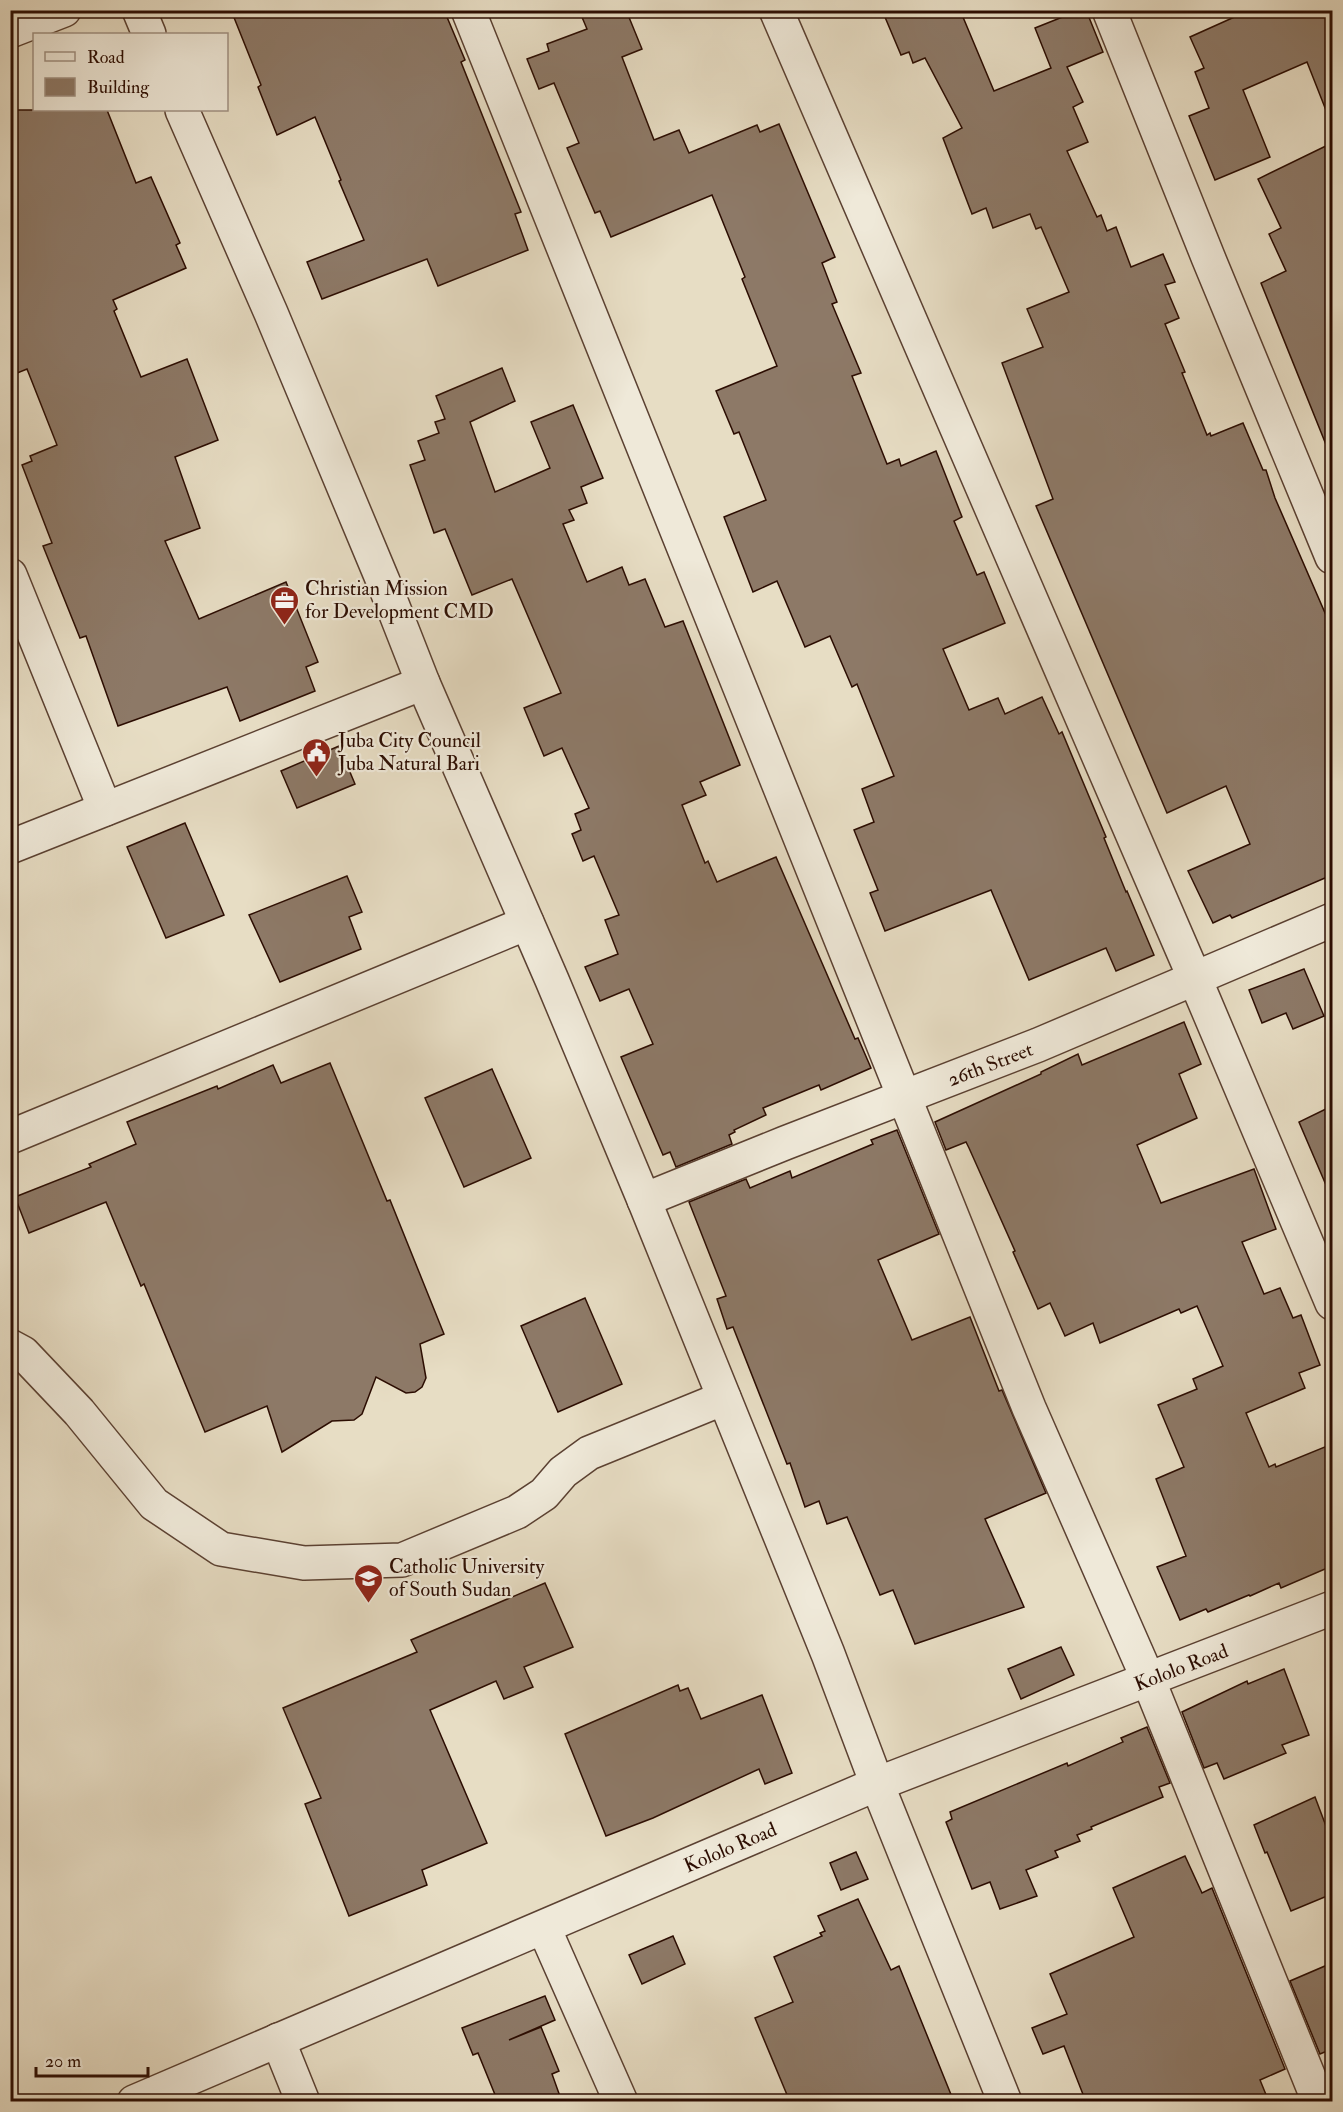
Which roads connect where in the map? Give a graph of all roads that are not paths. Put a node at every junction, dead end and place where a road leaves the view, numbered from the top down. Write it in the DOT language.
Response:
graph roads {
  1 [pos="64,10"];
  2 [pos="139,10"];
  3 [pos="468,10"];
  4 [pos="776,10"];
  5 [pos="1109,10"];
  6 [pos="10,31"];
  7 [pos="149,33"];
  8 [pos="182,111"];
  9 [pos="1332,557"];
  10 [pos="10,575"];
  11 [pos="423,683"];
  12 [pos="105,809"];
  13 [pos="10,847"];
  14 [pos="1332,920"];
  15 [pos="528,923"];
  16 [pos="1195,978"];
  17 [pos="904,1096"];
  18 [pos="10,1137"];
  19 [pos="644,1200"];
  20 [pos="1332,1304"];
  21 [pos="10,1346"];
  22 [pos="724,1398"];
  23 [pos="1332,1608"];
  24 [pos="1148,1679"];
  25 [pos="877,1784"];
  26 [pos="544,1928"];
  27 [pos="278,2040"];
  28 [pos="134,2102"];
  29 [pos="303,2102"];
  30 [pos="621,2102"];
  31 [pos="1005,2102"];
  32 [pos="1320,2102"];
  1 -- 6 [label="street"];
  2 -- 7 [label="street"];
  3 -- 17 [label="street"];
  4 -- 16 [label="street"];
  5 -- 9 [label="street"];
  8 -- 11 [label="street"];
  10 -- 12 [label="street"];
  11 -- 12 [label="street"];
  11 -- 15 [label="street"];
  12 -- 13 [label="street"];
  14 -- 16 [label="street, 26th Street"];
  15 -- 18 [label="street"];
  15 -- 19 [label="street"];
  16 -- 17 [label="street, 26th Street"];
  16 -- 20 [label="street"];
  17 -- 19 [label="street, 26th Street"];
  17 -- 24 [label="street"];
  19 -- 22 [label="street"];
  21 -- 22 [label="street"];
  22 -- 25 [label="street"];
  23 -- 24 [label="street, Kololo Road"];
  24 -- 25 [label="street, Kololo Road"];
  24 -- 32 [label="street"];
  25 -- 26 [label="street, Kololo Road"];
  25 -- 31 [label="street"];
  26 -- 27 [label="street, Kololo Road"];
  26 -- 30 [label="street"];
  27 -- 28 [label="street, Kololo Road"];
  27 -- 29 [label="street"];
}
